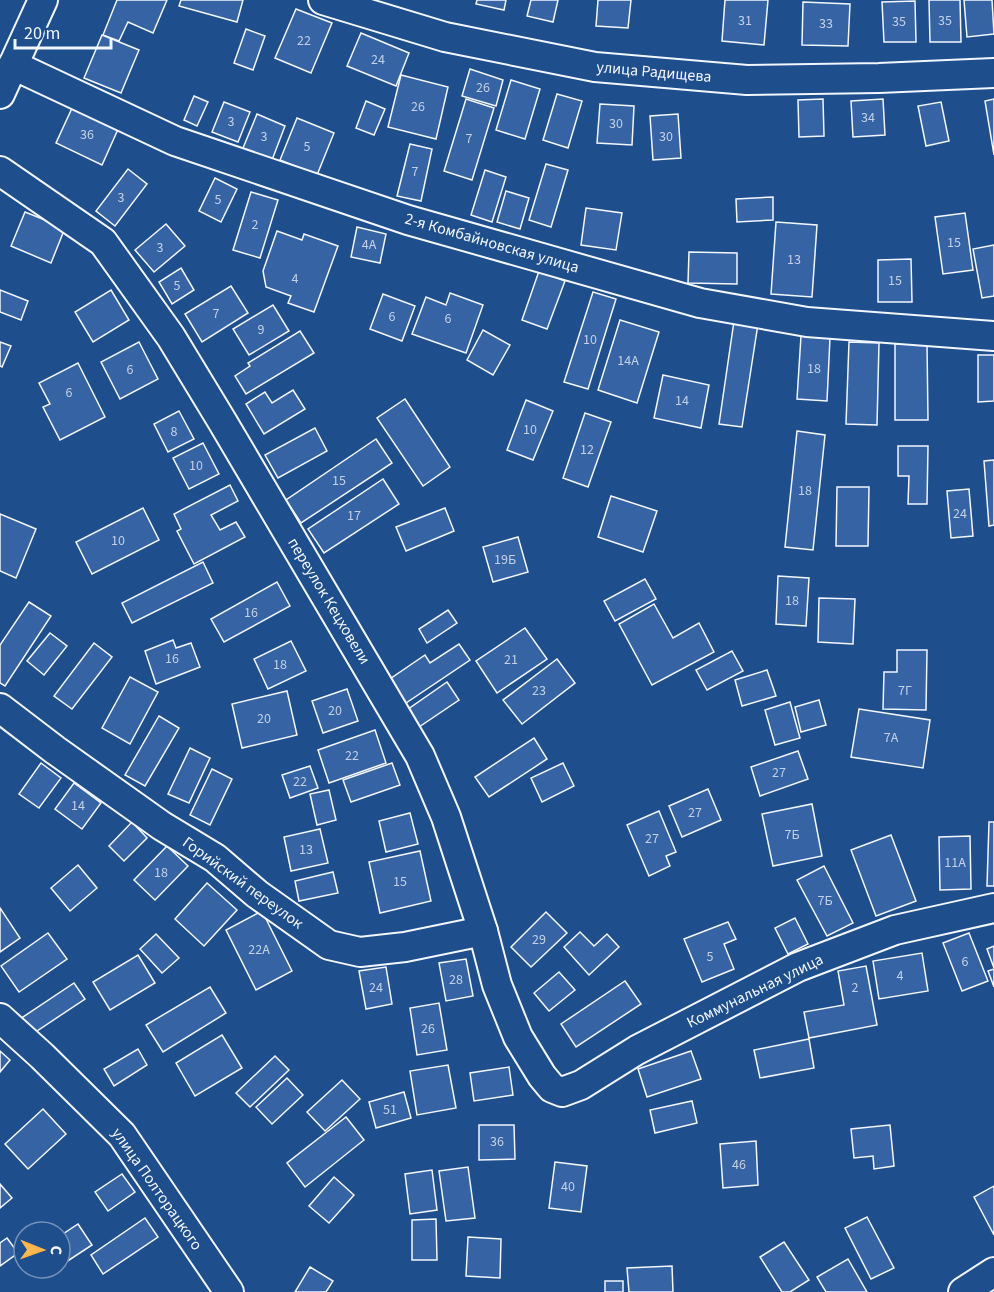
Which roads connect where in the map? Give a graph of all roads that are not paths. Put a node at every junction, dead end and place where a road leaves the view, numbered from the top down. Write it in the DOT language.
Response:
graph roads {
  1 [pos="43,0"];
  2 [pos="323,0"];
  3 [pos="13,65"];
  4 [pos="994,73"];
  5 [pos="0,94"];
  6 [pos="0,171"];
  7 [pos="994,336"];
  8 [pos="0,708"];
  9 [pos="994,908"];
  10 [pos="483,931"];
  11 [pos="0,1018"];
  12 [pos="562,1092"];
  13 [pos="994,1272"];
  14 [pos="229,1292"];
  15 [pos="963,1292"];
  1 -- 3 [label="street"];
  2 -- 4 [label="street, улица Радищева"];
  3 -- 5 [label="street"];
  3 -- 7 [label="street, 2-я Комбайновская улица"];
  6 -- 10 [label="street, переулок Кецховели"];
  8 -- 10 [label="street, Горийский переулок"];
  9 -- 12 [label="street, Коммунальная улица"];
  10 -- 12 [label="street, переулок Кецховели"];
  11 -- 14 [label="street, улица Полторацкого"];
  13 -- 15 [label="street"];
}
